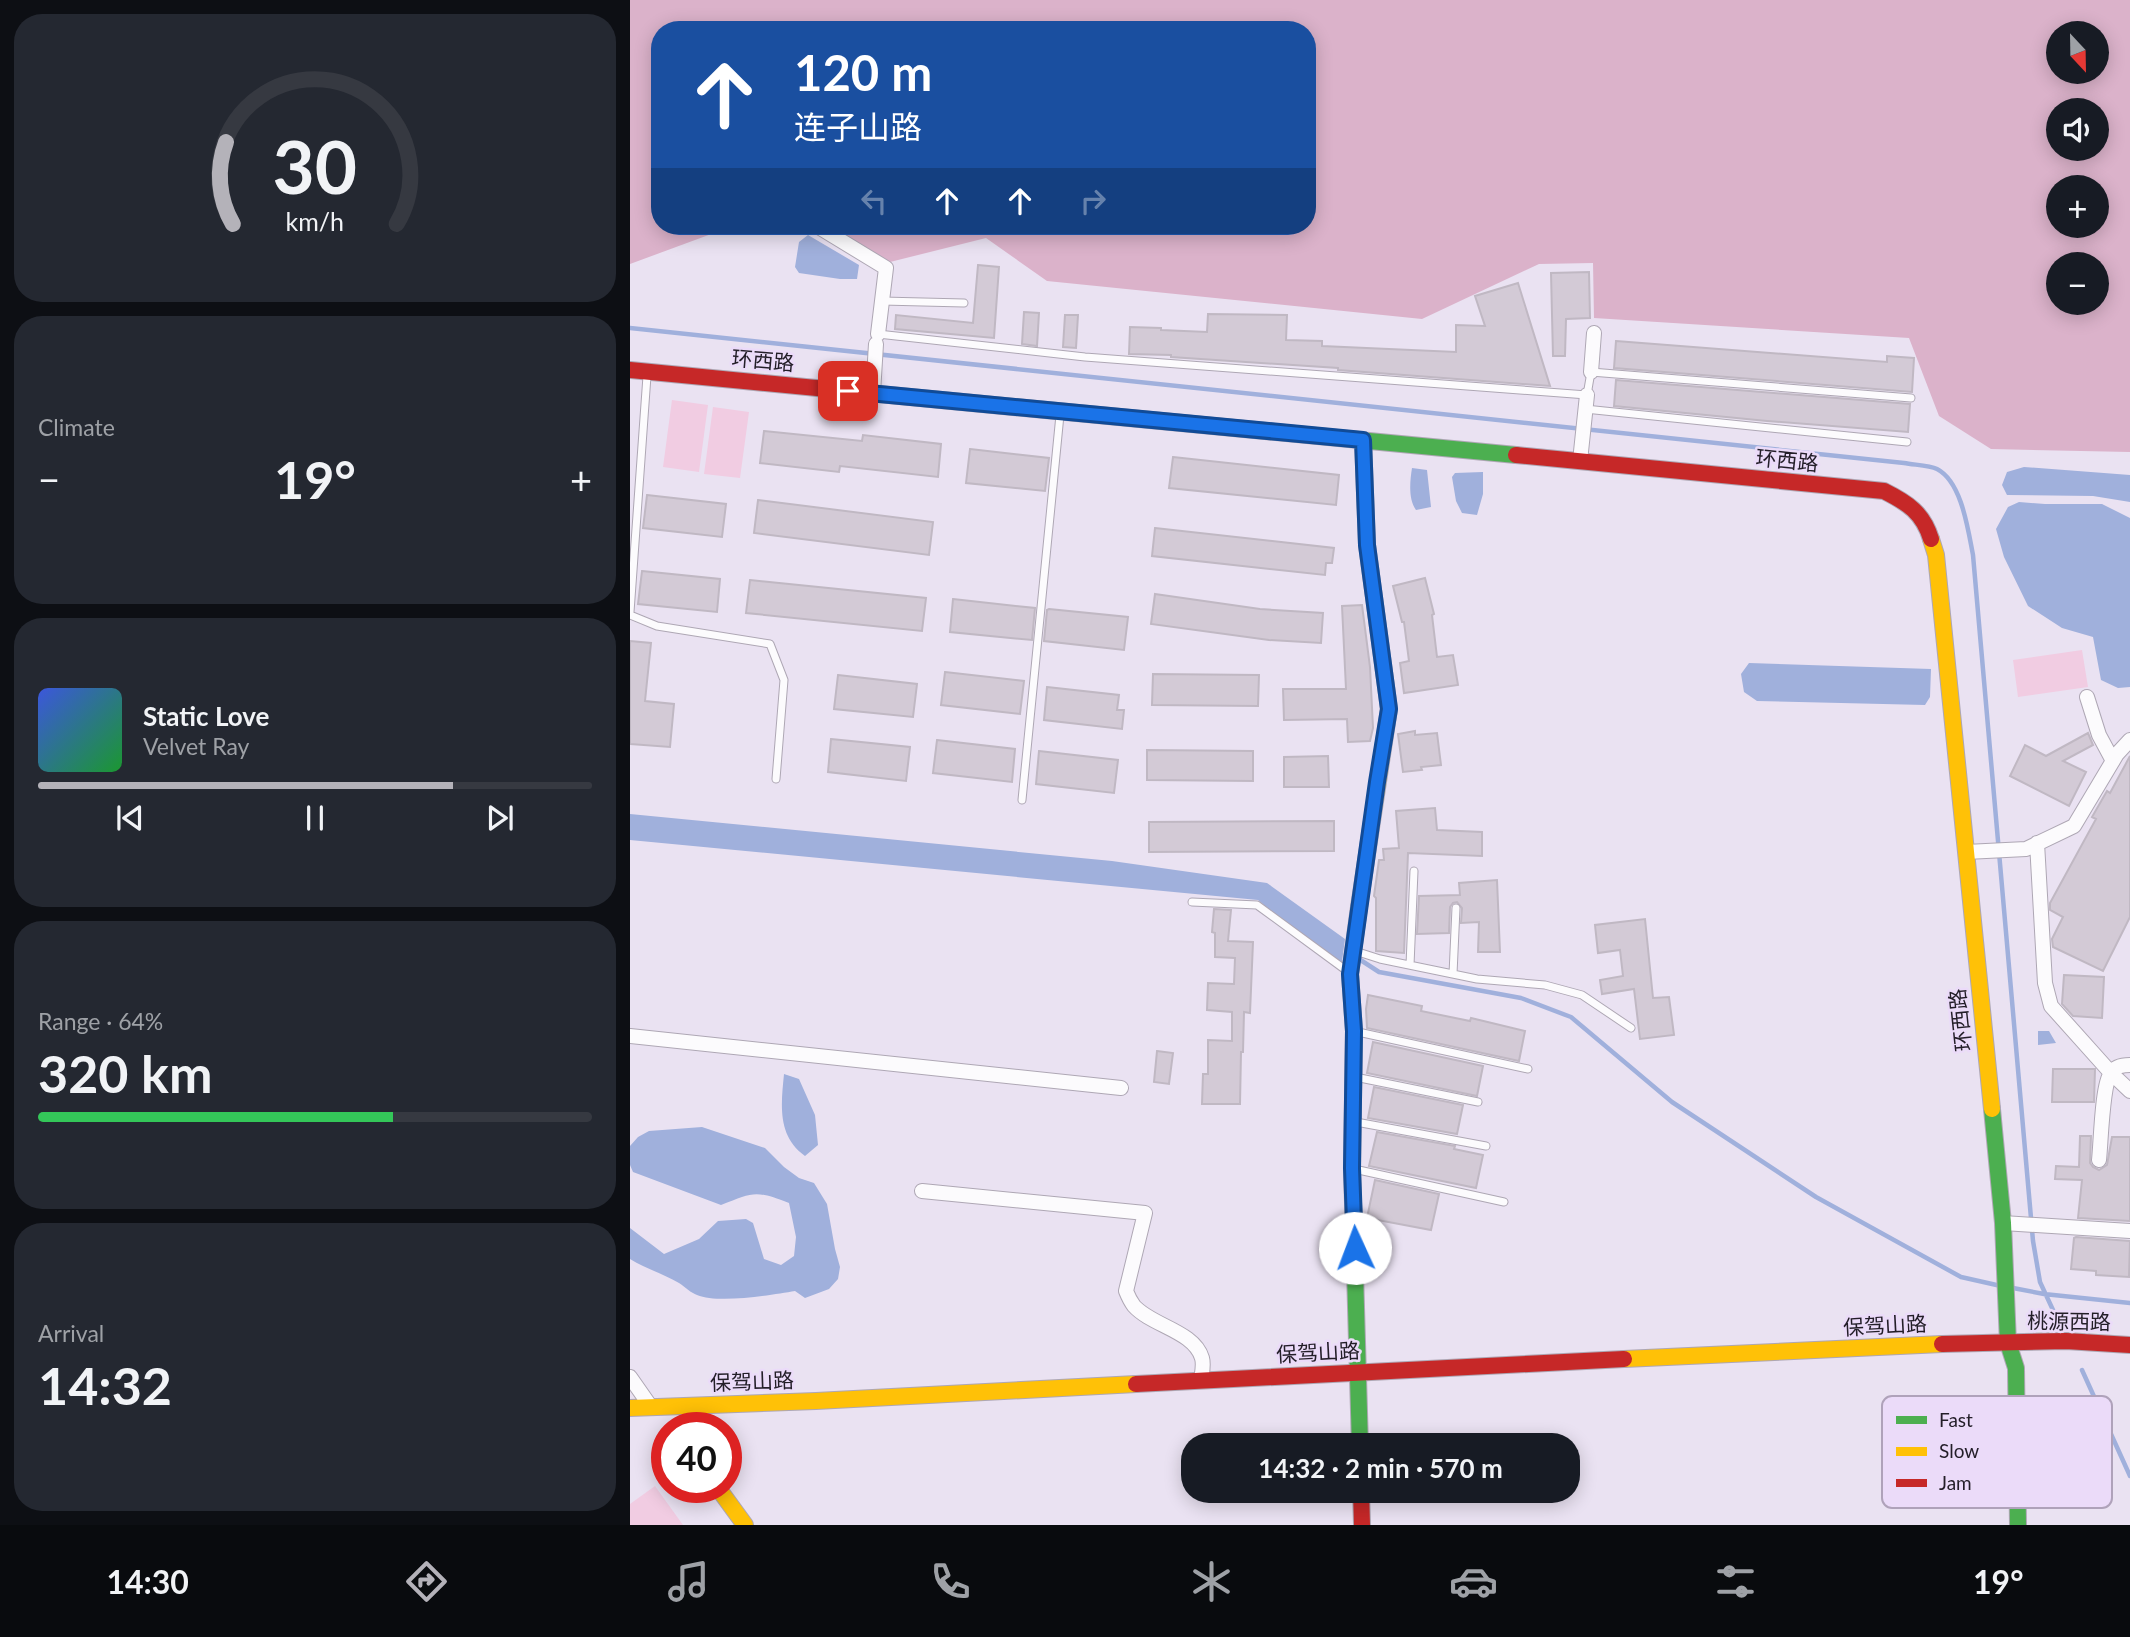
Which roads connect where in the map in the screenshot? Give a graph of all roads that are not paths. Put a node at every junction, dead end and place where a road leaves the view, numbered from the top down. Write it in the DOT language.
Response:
graph roads {
  1 [pos="832,235"];
  2 [pos="882,301"];
  3 [pos="964,303"];
  4 [pos="1594,333"];
  5 [pos="877,339"];
  6 [pos="630,370"];
  7 [pos="647,371"];
  8 [pos="1591,372"];
  9 [pos="873,393"];
  10 [pos="1911,398"];
  11 [pos="1585,408"];
  12 [pos="1061,411"];
  13 [pos="1363,440"];
  14 [pos="1907,442"];
  15 [pos="1580,461"];
  16 [pos="630,614"];
  17 [pos="2087,697"];
  18 [pos="2130,740"];
  19 [pos="2113,761"];
  20 [pos="776,779"];
  21 [pos="1022,800"];
  22 [pos="2032,846"];
  23 [pos="1965,852"];
  24 [pos="1414,872"];
  25 [pos="1192,902"];
  26 [pos="1456,908"];
  27 [pos="1354,950"];
  28 [pos="1410,965"];
  29 [pos="1350,974"];
  30 [pos="1452,974"];
  31 [pos="1631,1028"];
  32 [pos="1354,1031"];
  33 [pos="630,1036"];
  34 [pos="2130,1065"];
  35 [pos="1528,1069"];
  36 [pos="2111,1073"];
  37 [pos="1353,1077"];
  38 [pos="1121,1088"];
  39 [pos="2130,1091"];
  40 [pos="1478,1102"];
  41 [pos="1353,1122"];
  42 [pos="1486,1146"];
  43 [pos="2099,1160"];
  44 [pos="1352,1168"];
  45 [pos="922,1191"];
  46 [pos="1504,1202"];
  47 [pos="2003,1223"];
  48 [pos="2130,1231"];
  49 [pos="2008,1343"];
  50 [pos="2130,1345"];
  51 [pos="1358,1372"];
  52 [pos="630,1377"];
  53 [pos="1201,1380"];
  54 [pos="2016,1396"];
  55 [pos="651,1407"];
  56 [pos="630,1408"];
  57 [pos="1360,1433"];
  58 [pos="729,1503"];
  59 [pos="1361,1503"];
  60 [pos="745,1525"];
  61 [pos="1362,1525"];
  1 -- 2 [label="street"];
  2 -- 3 [label="lane"];
  2 -- 5 [label="street"];
  4 -- 8 [label="street"];
  5 -- 9 [label="street"];
  5 -- 11 [label="lane"];
  6 -- 7 [label="street, 环西路"];
  7 -- 9 [label="street, 环西路"];
  7 -- 16 [label="lane"];
  8 -- 10 [label="lane"];
  8 -- 11 [label="lane"];
  9 -- 12 [label="street, 环西路"];
  11 -- 14 [label="lane"];
  11 -- 15 [label="street"];
  12 -- 13 [label="street, 环西路"];
  12 -- 21 [label="lane"];
  13 -- 15 [label="street, 环西路"];
  13 -- 27 [label="street"];
  15 -- 23 [label="street, 环西路"];
  16 -- 20 [label="lane"];
  17 -- 19 [label="street"];
  18 -- 19 [label="street"];
  19 -- 22 [label="street"];
  22 -- 23 [label="street"];
  22 -- 36 [label="street"];
  23 -- 47 [label="street, 环西路"];
  24 -- 28 [label="lane"];
  25 -- 29 [label="lane"];
  26 -- 30 [label="lane"];
  27 -- 28 [label="lane"];
  27 -- 29 [label="street"];
  28 -- 30 [label="lane"];
  29 -- 32 [label="street"];
  30 -- 31 [label="lane"];
  32 -- 35 [label="lane"];
  32 -- 37 [label="street"];
  33 -- 38 [label="street"];
  34 -- 36 [label="street"];
  36 -- 39 [label="street"];
  36 -- 43 [label="street"];
  37 -- 40 [label="lane"];
  37 -- 41 [label="street"];
  41 -- 42 [label="lane"];
  41 -- 44 [label="street"];
  44 -- 46 [label="lane"];
  44 -- 51 [label="street"];
  45 -- 53 [label="street"];
  47 -- 48 [label="street"];
  47 -- 49 [label="street, 环西路"];
  49 -- 50 [label="street, 桃源西路"];
  49 -- 51 [label="street, 保驾山路"];
  49 -- 54 [label="street, 环西路"];
  51 -- 53 [label="street, 保驾山路"];
  51 -- 57 [label="street"];
  52 -- 55 [label="street"];
  53 -- 55 [label="street, 保驾山路"];
  55 -- 56 [label="street, 保驾山路"];
  58 -- 60 [label="street"];
  59 -- 61 [label="street"];
}
